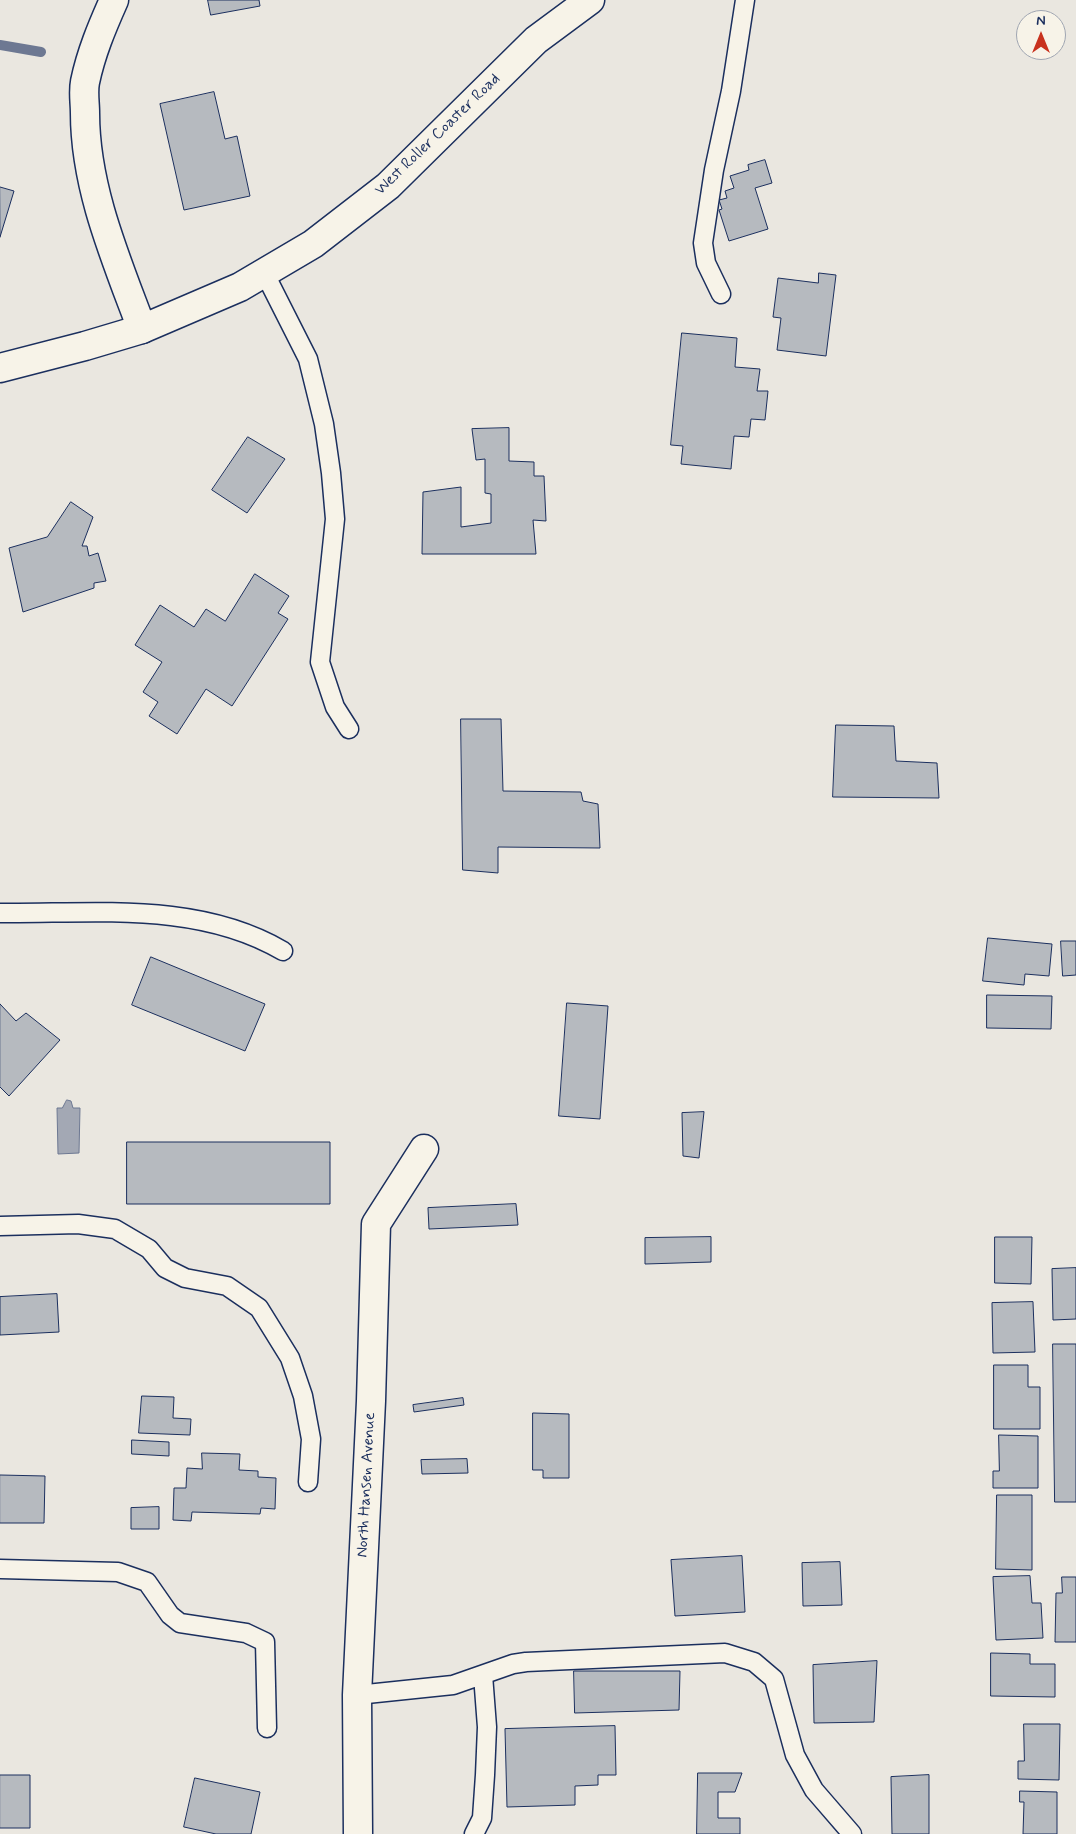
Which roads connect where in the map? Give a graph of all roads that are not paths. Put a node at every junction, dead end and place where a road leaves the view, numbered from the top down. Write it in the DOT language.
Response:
graph roads {
  1 [pos="114,0"];
  2 [pos="590,0"];
  3 [pos="745,0"];
  4 [pos="264,272"];
  5 [pos="721,294"];
  6 [pos="142,329"];
  7 [pos="0,368"];
  8 [pos="348,729"];
  9 [pos="0,913"];
  10 [pos="283,951"];
  11 [pos="424,1149"];
  12 [pos="0,1226"];
  13 [pos="308,1482"];
  14 [pos="0,1569"];
  15 [pos="483,1675"];
  16 [pos="356,1695"];
  17 [pos="267,1728"];
  18 [pos="358,1834"];
  19 [pos="474,1834"];
  20 [pos="852,1834"];
  1 -- 6 [label="street"];
  2 -- 4 [label="street, West Roller Coaster Road"];
  3 -- 5 [label="lane"];
  4 -- 6 [label="street, West Roller Coaster Road"];
  4 -- 8 [label="lane"];
  6 -- 7 [label="street, West Roller Coaster Road"];
  9 -- 10 [label="lane"];
  11 -- 16 [label="street, North Hansen Avenue"];
  12 -- 13 [label="lane"];
  14 -- 17 [label="lane"];
  15 -- 16 [label="lane"];
  15 -- 19 [label="lane"];
  15 -- 20 [label="lane"];
  16 -- 18 [label="street, North Hansen Avenue"];
}
